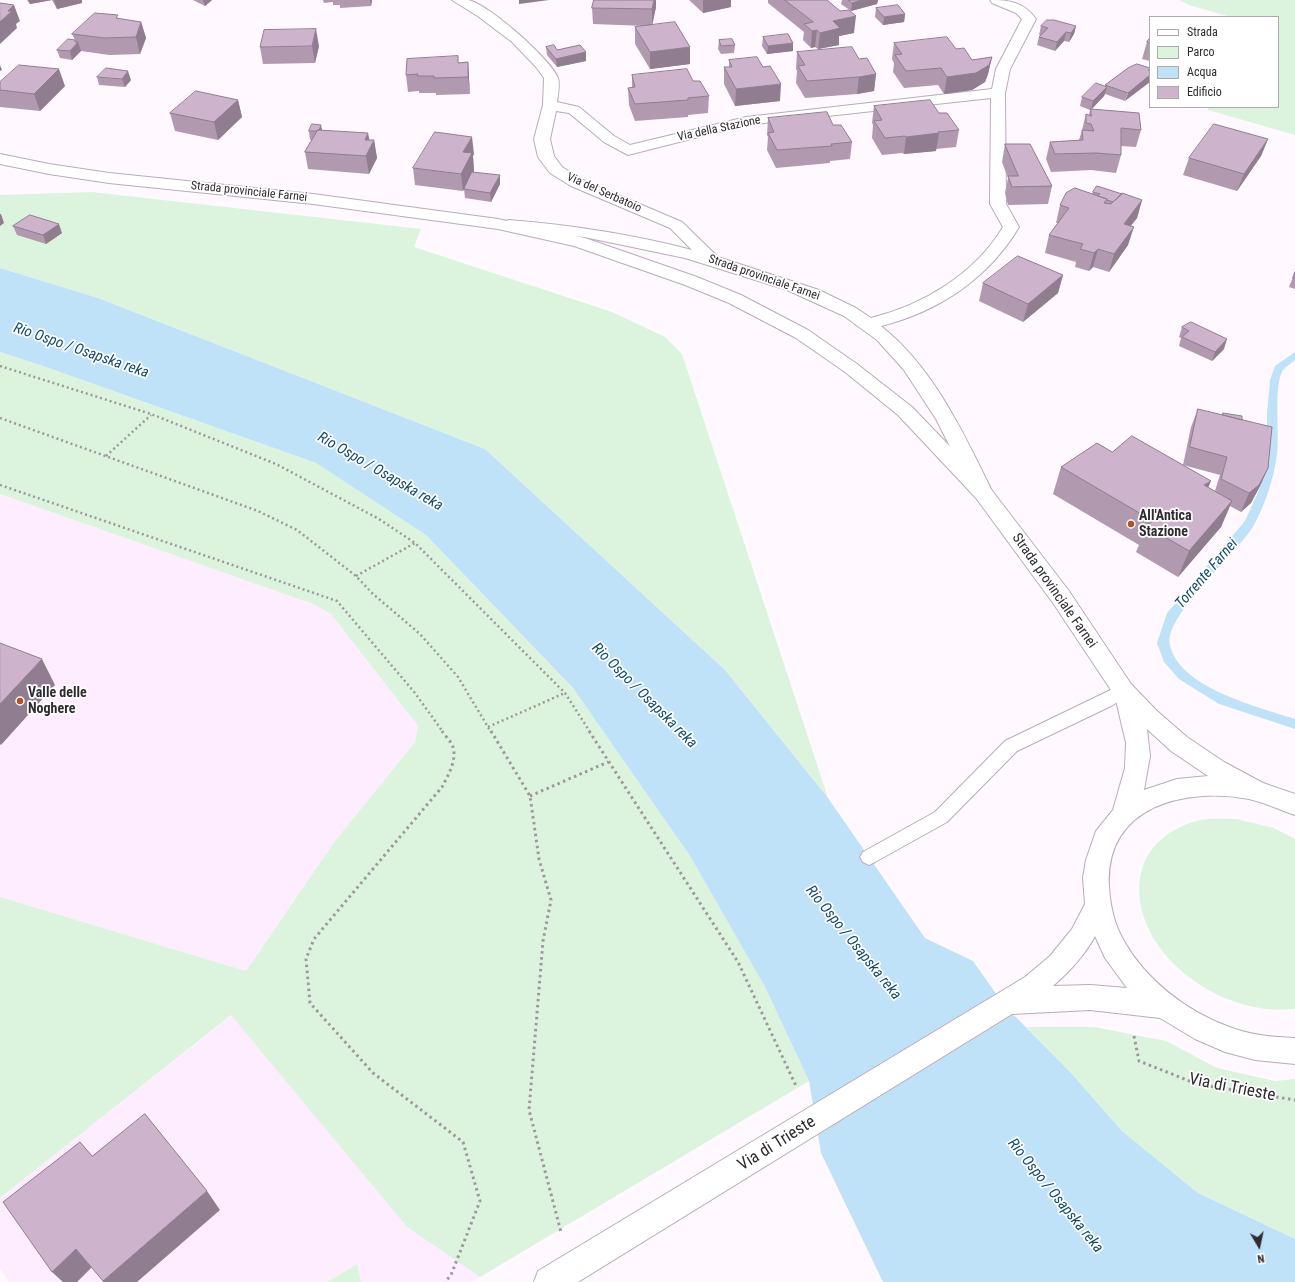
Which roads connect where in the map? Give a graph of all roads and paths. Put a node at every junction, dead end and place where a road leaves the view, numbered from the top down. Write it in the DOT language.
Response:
graph roads {
  1 [pos="459,0"];
  2 [pos="997,0"];
  3 [pos="998,93"];
  4 [pos="550,105"];
  5 [pos="0,159"];
  6 [pos="498,224"];
  7 [pos="712,260"];
  8 [pos="868,324"];
  9 [pos="0,366"];
  10 [pos="151,414"];
  11 [pos="0,418"];
  12 [pos="106,456"];
  13 [pos="0,484"];
  14 [pos="983,493"];
  15 [pos="415,543"];
  16 [pos="356,576"];
  17 [pos="1123,690"];
  18 [pos="565,693"];
  19 [pos="488,727"];
  20 [pos="608,762"];
  21 [pos="1257,791"];
  22 [pos="530,796"];
  23 [pos="1295,805"];
  24 [pos="1124,814"];
  25 [pos="869,857"];
  26 [pos="1097,907"];
  27 [pos="1126,999"];
  28 [pos="1004,1005"];
  29 [pos="1166,1006"];
  30 [pos="1295,1051"];
  31 [pos="798,1090"];
  32 [pos="1295,1100"];
  33 [pos="560,1276"];
  34 [pos="444,1282"];
  1 -- 4 [label="street, Via del Serbatoio"];
  2 -- 3 [label="street"];
  3 -- 4 [label="street, Via della Stazione"];
  3 -- 8 [label="street"];
  4 -- 7 [label="street, Via del Serbatoio"];
  5 -- 6 [label="street, Strada provinciale Farnei"];
  6 -- 7 [label="street, Strada provinciale Farnei"];
  6 -- 14 [label="street, Strada provinciale Farnei"];
  7 -- 8 [label="street, Strada provinciale Farnei"];
  8 -- 14 [label="street, Strada provinciale Farnei"];
  9 -- 10 [label="path"];
  10 -- 12 [label="path"];
  10 -- 15 [label="path"];
  11 -- 12 [label="path"];
  12 -- 16 [label="path"];
  13 -- 34 [label="path"];
  14 -- 17 [label="street, Strada provinciale Farnei"];
  15 -- 16 [label="path"];
  15 -- 18 [label="path"];
  16 -- 19 [label="path"];
  17 -- 21 [label="street, Strada provinciale Farnei"];
  17 -- 24 [label="street, Strada provinciale Farnei"];
  17 -- 25 [label="lane"];
  18 -- 19 [label="path"];
  18 -- 20 [label="path"];
  19 -- 22 [label="path"];
  20 -- 22 [label="path"];
  20 -- 31 [label="path"];
  21 -- 23 [label="street, Via di Trieste"];
  21 -- 24 [label="street, Via di Trieste"];
  22 -- 33 [label="path"];
  24 -- 26 [label="street, Via di Trieste"];
  26 -- 28 [label="street, Via di Trieste"];
  26 -- 29 [label="street, Via di Trieste"];
  27 -- 28 [label="street, Via di Trieste"];
  27 -- 29 [label="street, Via di Trieste"];
  27 -- 32 [label="path, Via di Trieste"];
  28 -- 33 [label="street, Via di Trieste"];
  29 -- 30 [label="street, Via di Trieste"];
}
